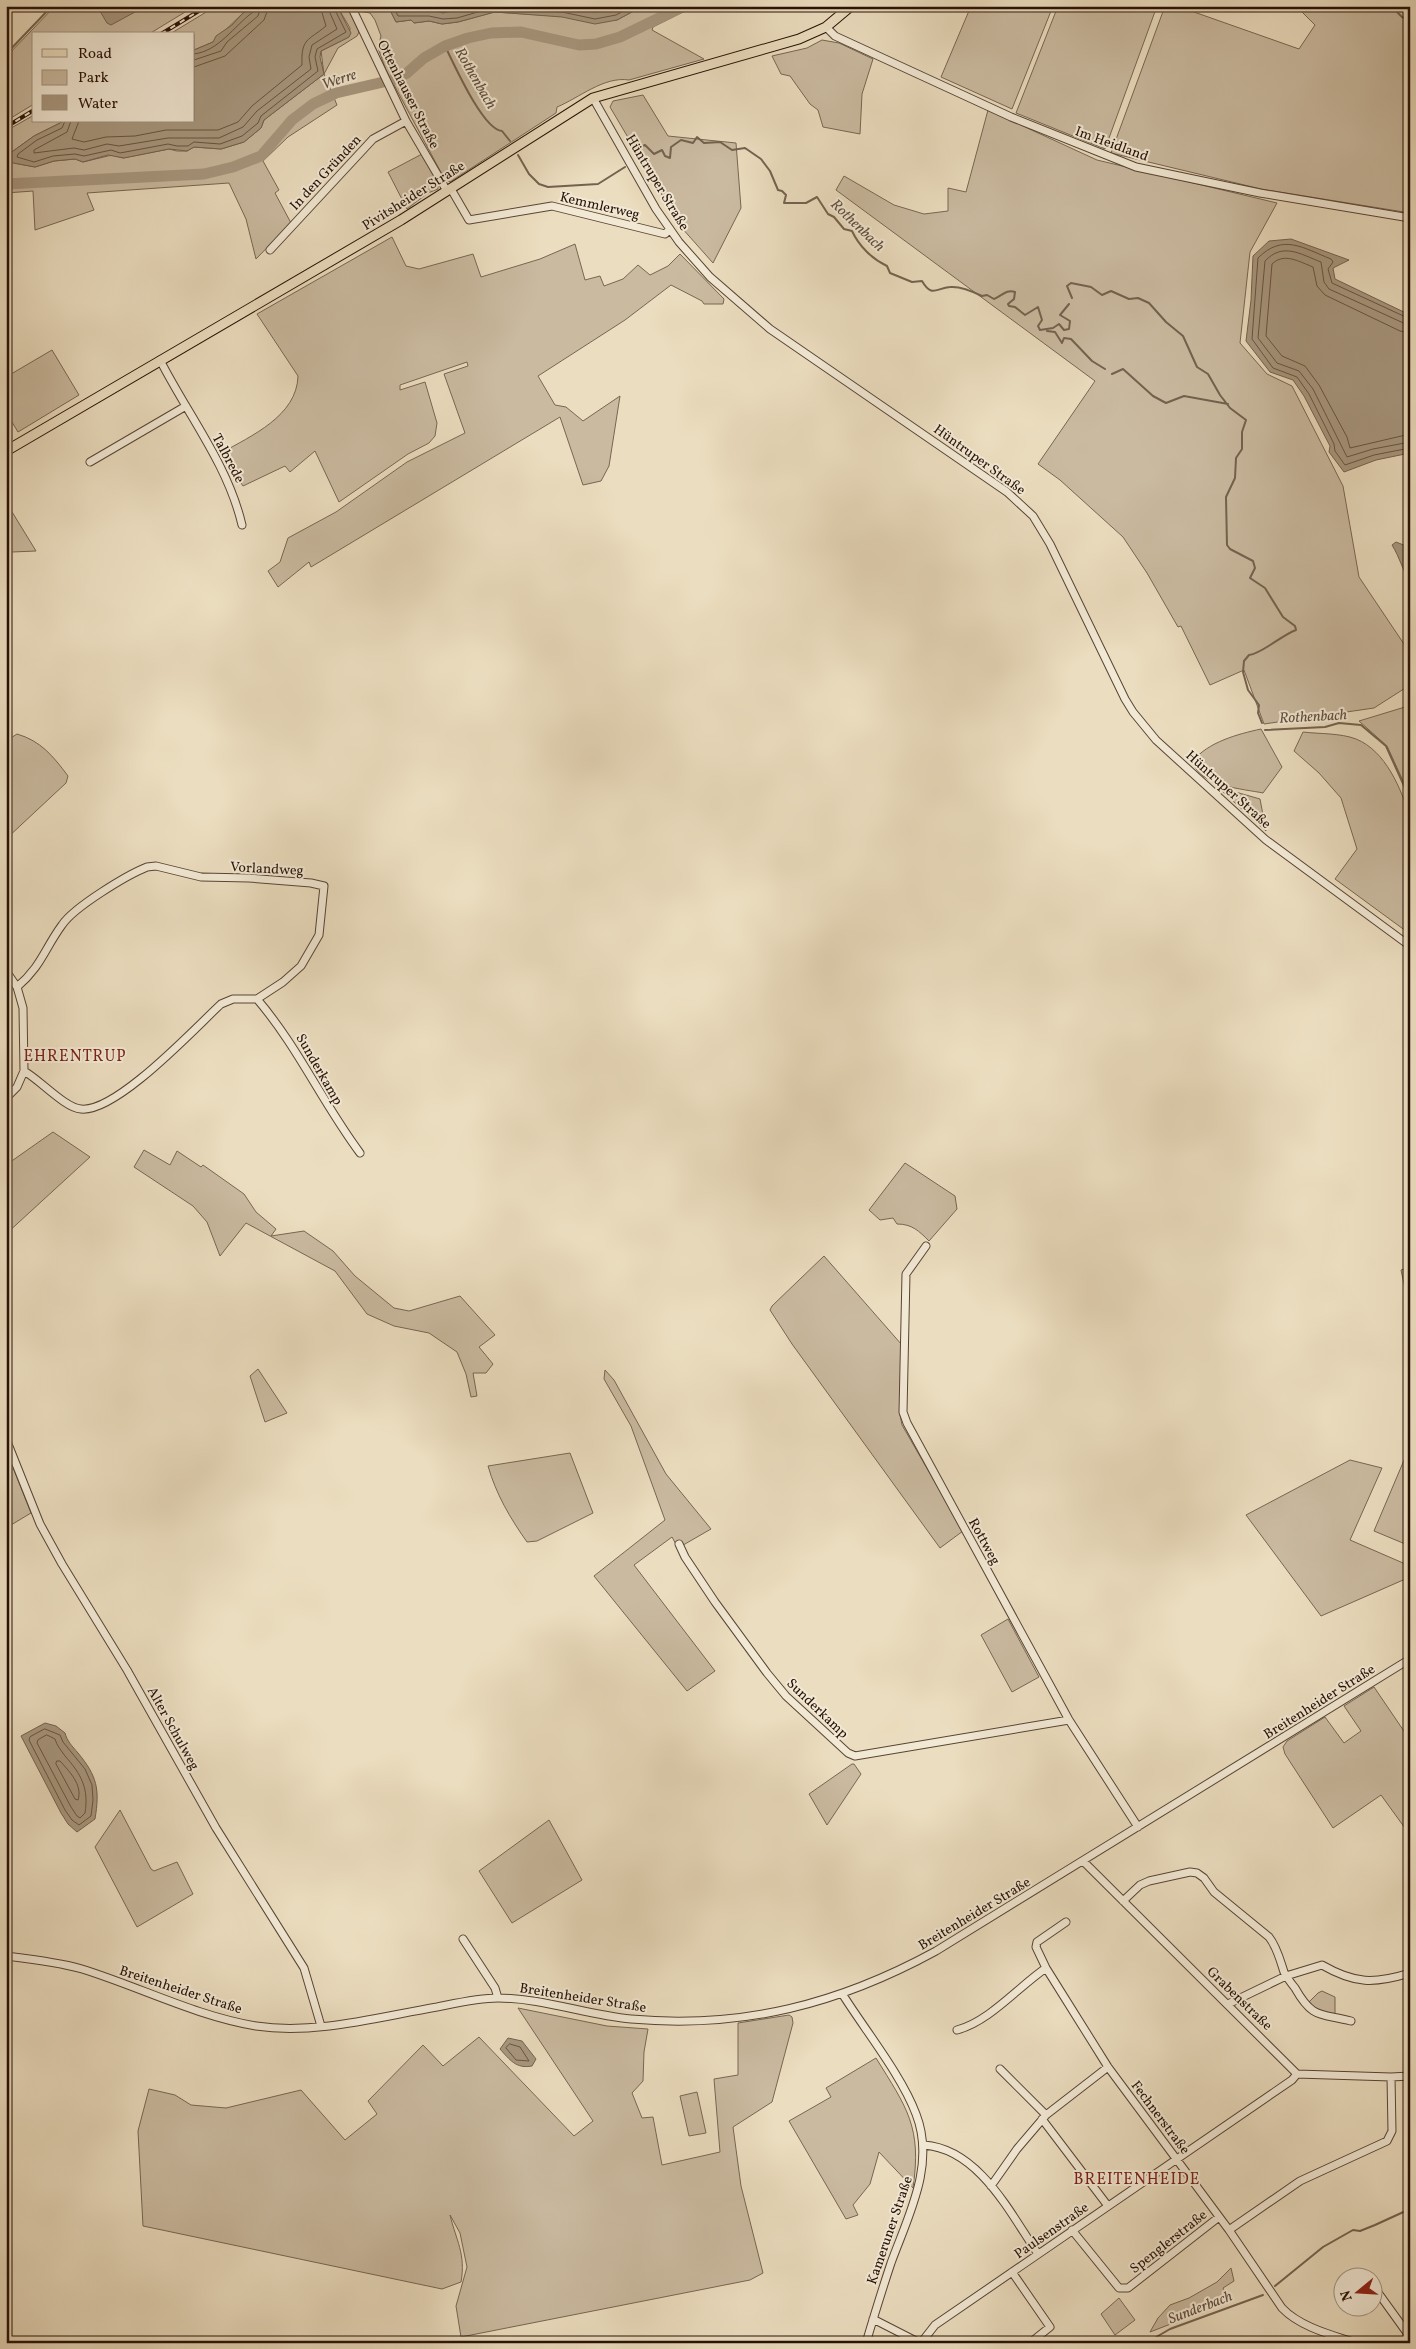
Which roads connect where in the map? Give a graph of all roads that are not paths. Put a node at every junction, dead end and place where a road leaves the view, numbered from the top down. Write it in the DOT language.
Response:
graph roads {
  1 [pos="351,6"];
  2 [pos="851,6"];
  3 [pos="826,27"];
  4 [pos="593,98"];
  5 [pos="406,121"];
  6 [pos="449,190"];
  7 [pos="1410,218"];
  8 [pos="670,229"];
  9 [pos="270,250"];
  10 [pos="160,360"];
  11 [pos="186,406"];
  12 [pos="6,451"];
  13 [pos="90,462"];
  14 [pos="242,526"];
  15 [pos="1410,946"];
  16 [pos="6,971"];
  17 [pos="17,986"];
  18 [pos="257,999"];
  19 [pos="24,1071"];
  20 [pos="6,1098"];
  21 [pos="360,1153"];
  22 [pos="926,1246"];
  23 [pos="6,1439"];
  24 [pos="679,1544"];
  25 [pos="1410,1659"];
  26 [pos="1069,1720"];
  27 [pos="1138,1828"];
  28 [pos="1083,1861"];
  29 [pos="1123,1901"];
  30 [pos="1066,1922"];
  31 [pos="463,1939"];
  32 [pos="6,1956"];
  33 [pos="1046,1968"];
  34 [pos="1410,1973"];
  35 [pos="1286,1976"];
  36 [pos="843,1995"];
  37 [pos="498,1998"];
  38 [pos="1228,2004"];
  39 [pos="1351,2021"];
  40 [pos="321,2026"];
  41 [pos="957,2030"];
  42 [pos="1108,2067"];
  43 [pos="1000,2069"];
  44 [pos="1297,2074"];
  45 [pos="1410,2076"];
  46 [pos="1391,2077"];
  47 [pos="1044,2117"];
  48 [pos="924,2145"];
  49 [pos="1177,2160"];
  50 [pos="991,2186"];
  51 [pos="1108,2206"];
  52 [pos="1219,2218"];
  53 [pos="1072,2230"];
  54 [pos="1229,2230"];
  55 [pos="1038,2254"];
  56 [pos="1012,2272"];
  57 [pos="1384,2302"];
  58 [pos="873,2320"];
  59 [pos="1332,2335"];
  60 [pos="1409,2340"];
  61 [pos="866,2343"];
  62 [pos="920,2343"];
  63 [pos="1030,2343"];
  64 [pos="1330,2343"];
  65 [pos="1356,2343"];
  1 -- 5 [label="street, Ottenhauser Straße"];
  2 -- 3 [label="main road, Pivitsheider Straße"];
  3 -- 4 [label="main road, Pivitsheider Straße"];
  3 -- 7 [label="street, Im Heidland"];
  4 -- 6 [label="main road, Pivitsheider Straße"];
  4 -- 8 [label="street, Hüntruper Straße"];
  5 -- 6 [label="street, Ottenhauser Straße"];
  5 -- 9 [label="street, In den Gründen"];
  6 -- 8 [label="street, Kemmlerweg"];
  6 -- 10 [label="main road, Pivitsheider Straße"];
  8 -- 15 [label="street, Hüntruper Straße"];
  10 -- 11 [label="street, Talbrede"];
  10 -- 12 [label="main road, Pivitsheider Straße"];
  11 -- 13 [label="street"];
  11 -- 14 [label="street, Talbrede"];
  16 -- 17 [label="street"];
  17 -- 18 [label="street, Vorlandweg"];
  17 -- 19 [label="street"];
  18 -- 19 [label="street"];
  18 -- 21 [label="street, Sunderkamp"];
  19 -- 20 [label="street"];
  22 -- 26 [label="street, Rottweg"];
  23 -- 40 [label="street, Alter Schulweg"];
  24 -- 26 [label="street, Sunderkamp"];
  25 -- 27 [label="street, Breitenheider Straße"];
  26 -- 27 [label="street, Rottweg"];
  27 -- 28 [label="street, Breitenheider Straße"];
  28 -- 29 [label="street, Grabenstraße"];
  28 -- 36 [label="street, Breitenheider Straße"];
  29 -- 35 [label="street"];
  29 -- 38 [label="street, Grabenstraße"];
  30 -- 33 [label="street, Fechnerstraße"];
  31 -- 37 [label="street"];
  32 -- 40 [label="street, Breitenheider Straße"];
  33 -- 41 [label="street"];
  33 -- 42 [label="street, Fechnerstraße"];
  34 -- 35 [label="street"];
  35 -- 38 [label="street"];
  35 -- 39 [label="street"];
  36 -- 37 [label="street, Breitenheider Straße"];
  36 -- 48 [label="street, Kameruner Straße"];
  37 -- 40 [label="street, Breitenheider Straße"];
  38 -- 44 [label="street, Grabenstraße"];
  42 -- 47 [label="street"];
  42 -- 49 [label="street, Fechnerstraße"];
  43 -- 47 [label="street"];
  44 -- 46 [label="street"];
  44 -- 49 [label="street, Paulsenstraße"];
  45 -- 46 [label="street"];
  46 -- 54 [label="street"];
  47 -- 50 [label="street"];
  47 -- 51 [label="street"];
  48 -- 50 [label="street"];
  48 -- 58 [label="street, Kameruner Straße"];
  49 -- 51 [label="street, Paulsenstraße"];
  49 -- 52 [label="street, Fechnerstraße"];
  50 -- 55 [label="street"];
  51 -- 53 [label="street, Paulsenstraße"];
  52 -- 53 [label="street, Spenglerstraße"];
  52 -- 54 [label="street, Fechnerstraße"];
  53 -- 55 [label="street, Paulsenstraße"];
  54 -- 59 [label="street, Fechnerstraße"];
  55 -- 56 [label="street, Paulsenstraße"];
  56 -- 62 [label="street, Paulsenstraße"];
  56 -- 63 [label="street"];
  57 -- 60 [label="street"];
  58 -- 61 [label="street, Kameruner Straße"];
  58 -- 62 [label="street"];
  59 -- 64 [label="street"];
  59 -- 65 [label="street, Fechnerstraße"];
}
